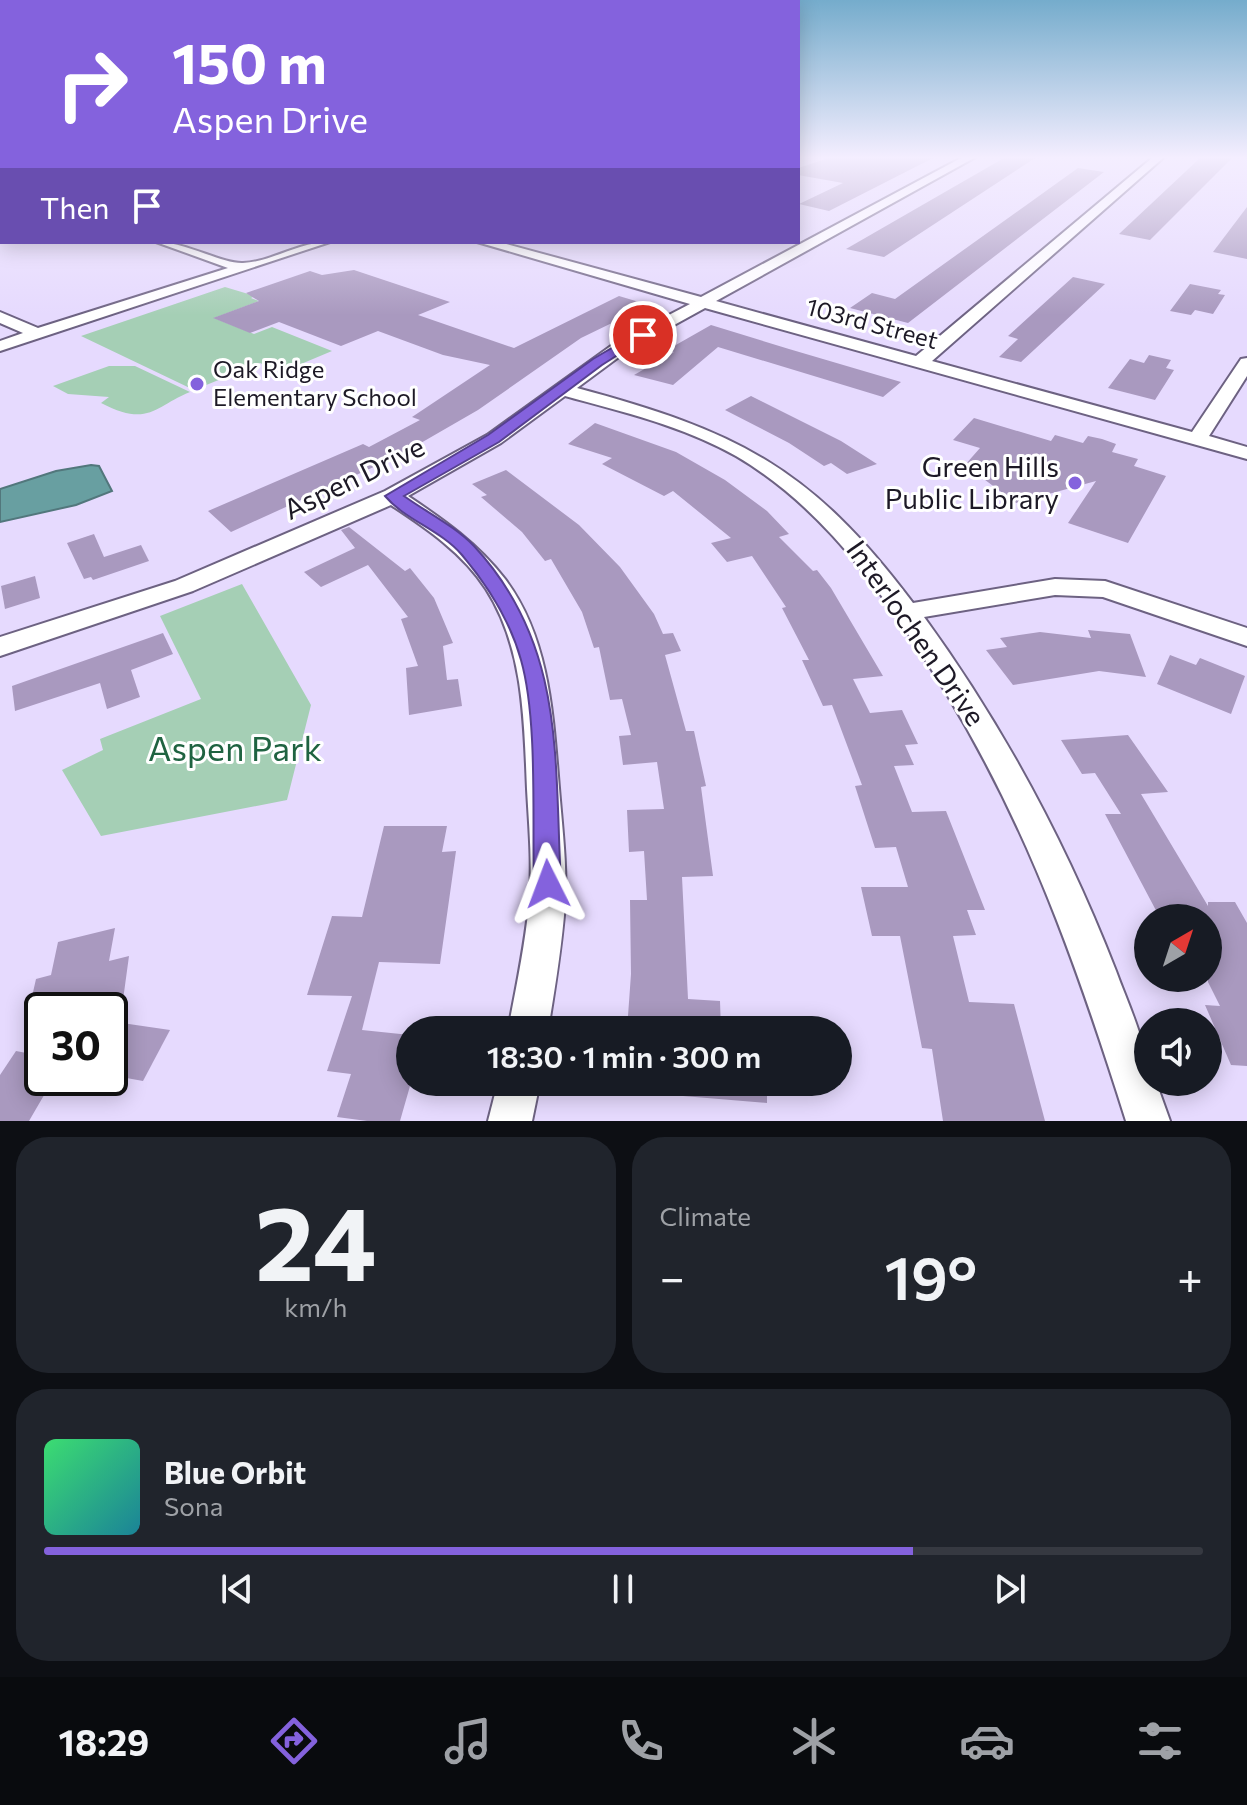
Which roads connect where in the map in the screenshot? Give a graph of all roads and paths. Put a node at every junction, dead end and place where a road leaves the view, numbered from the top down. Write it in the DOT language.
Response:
graph roads {
  1 [pos="873,210"];
  2 [pos="1097,210"];
  3 [pos="169,244"];
  4 [pos="317,244"];
  5 [pos="491,244"];
  6 [pos="241,268"];
  7 [pos="704,303"];
  8 [pos="0,317"];
  9 [pos="37,334"];
  10 [pos="0,346"];
  11 [pos="920,362"];
  12 [pos="1247,363"];
  13 [pos="1241,384"];
  14 [pos="561,389"];
  15 [pos="1197,439"];
  16 [pos="1247,453"];
  17 [pos="393,496"];
  18 [pos="907,612"];
  19 [pos="1247,637"];
  20 [pos="0,647"];
  21 [pos="530,1016"];
  22 [pos="516,1096"];
  23 [pos="510,1121"];
  24 [pos="1148,1121"];
  1 -- 7 [label="street, Aspen Drive"];
  2 -- 11 [label="street"];
  3 -- 6 [label="street"];
  4 -- 6 [label="street"];
  5 -- 7 [label="street, 103rd Street"];
  6 -- 9 [label="street"];
  7 -- 11 [label="street, 103rd Street"];
  7 -- 14 [label="street, Aspen Drive"];
  8 -- 9 [label="street"];
  9 -- 10 [label="street"];
  11 -- 15 [label="street, 103rd Street"];
  12 -- 13 [label="street"];
  13 -- 15 [label="street"];
  14 -- 17 [label="street, Aspen Drive"];
  14 -- 18 [label="street, Interlochen Drive"];
  15 -- 16 [label="street, 103rd Street"];
  17 -- 20 [label="street, Aspen Drive"];
  17 -- 21 [label="street"];
  18 -- 19 [label="street"];
  18 -- 24 [label="street, Interlochen Drive"];
  22 -- 23 [label="street"];
}
